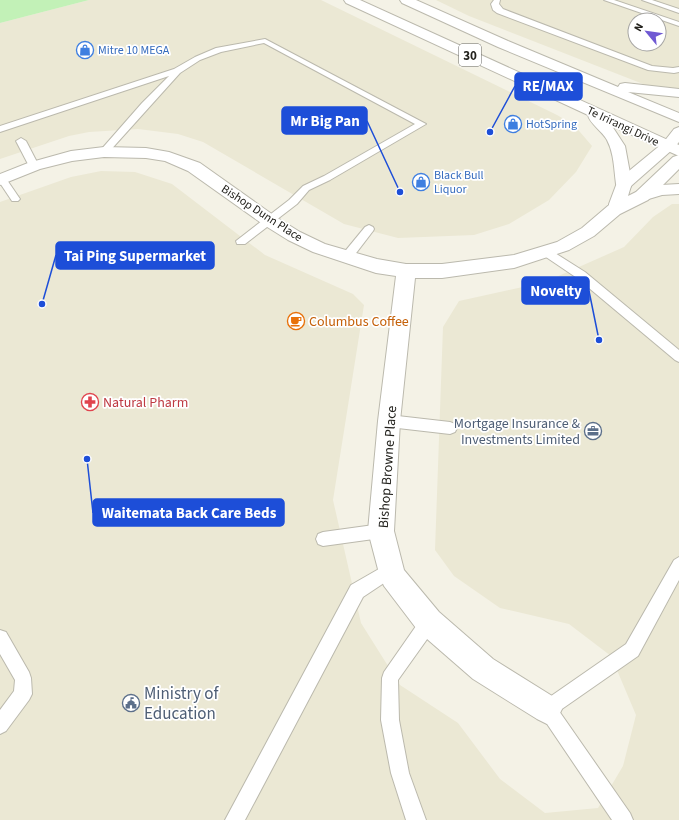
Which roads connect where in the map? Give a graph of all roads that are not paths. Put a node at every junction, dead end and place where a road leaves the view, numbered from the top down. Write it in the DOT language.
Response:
graph roads {
  1 [pos="350,0"];
  2 [pos="406,0"];
  3 [pos="498,0"];
  4 [pos="607,0"];
  5 [pos="645,0"];
  6 [pos="679,11"];
  7 [pos="679,24"];
  8 [pos="679,69"];
  9 [pos="177,71"];
  10 [pos="600,84"];
  11 [pos="679,93"];
  12 [pos="589,110"];
  13 [pos="679,118"];
  14 [pos="0,128"];
  15 [pos="679,132"];
  16 [pos="21,140"];
  17 [pos="673,148"];
  18 [pos="104,152"];
  19 [pos="679,160"];
  20 [pos="34,166"];
  21 [pos="1,179"];
  22 [pos="624,184"];
  23 [pos="679,189"];
  24 [pos="642,196"];
  25 [pos="15,199"];
  26 [pos="614,210"];
  27 [pos="270,221"];
  28 [pos="369,229"];
  29 [pos="241,241"];
  30 [pos="547,252"];
  31 [pos="346,258"];
  32 [pos="406,271"];
  33 [pos="679,357"];
  34 [pos="389,421"];
  35 [pos="450,428"];
  36 [pos="381,531"];
  37 [pos="323,539"];
  38 [pos="679,565"];
  39 [pos="391,570"];
  40 [pos="429,622"];
  41 [pos="0,638"];
  42 [pos="548,709"];
  43 [pos="0,725"];
  44 [pos="235,820"];
  45 [pos="416,820"];
  46 [pos="623,820"];
  1 -- 12 [label="street, Te Irirangi Drive / 30"];
  2 -- 10 [label="street, 30"];
  3 -- 8 [label="lane"];
  4 -- 7 [label="lane"];
  5 -- 6 [label="lane"];
  9 -- 14 [label="lane"];
  9 -- 18 [label="lane"];
  9 -- 27 [label="lane"];
  10 -- 11 [label="street"];
  10 -- 13 [label="street, 30"];
  12 -- 17 [label="street, Te Irirangi Drive / 30"];
  12 -- 22 [label="street"];
  15 -- 17 [label="street, Bishop Dunn Place"];
  16 -- 20 [label="lane"];
  17 -- 22 [label="street, Bishop Dunn Place"];
  18 -- 20 [label="street, Bishop Dunn Place"];
  18 -- 27 [label="street, Bishop Dunn Place"];
  19 -- 24 [label="street, Bishop Dunn Place"];
  20 -- 21 [label="street, Bishop Dunn Place"];
  21 -- 25 [label="lane"];
  22 -- 26 [label="street, Bishop Dunn Place"];
  23 -- 24 [label="street"];
  24 -- 26 [label="street, Bishop Dunn Place"];
  26 -- 30 [label="street, Bishop Dunn Place"];
  27 -- 29 [label="lane"];
  27 -- 31 [label="street, Bishop Dunn Place"];
  28 -- 31 [label="lane"];
  30 -- 32 [label="street, Bishop Dunn Place"];
  30 -- 33 [label="lane"];
  31 -- 32 [label="street, Bishop Dunn Place"];
  32 -- 34 [label="street, Bishop Browne Place"];
  34 -- 35 [label="lane"];
  34 -- 36 [label="street, Bishop Browne Place"];
  36 -- 37 [label="lane"];
  36 -- 39 [label="street, Bishop Browne Place"];
  38 -- 42 [label="lane"];
  39 -- 40 [label="street, Bishop Browne Place"];
  39 -- 44 [label="lane"];
  40 -- 42 [label="street, Bishop Browne Place"];
  40 -- 45 [label="lane"];
  41 -- 43 [label="lane"];
  42 -- 46 [label="lane"];
}
